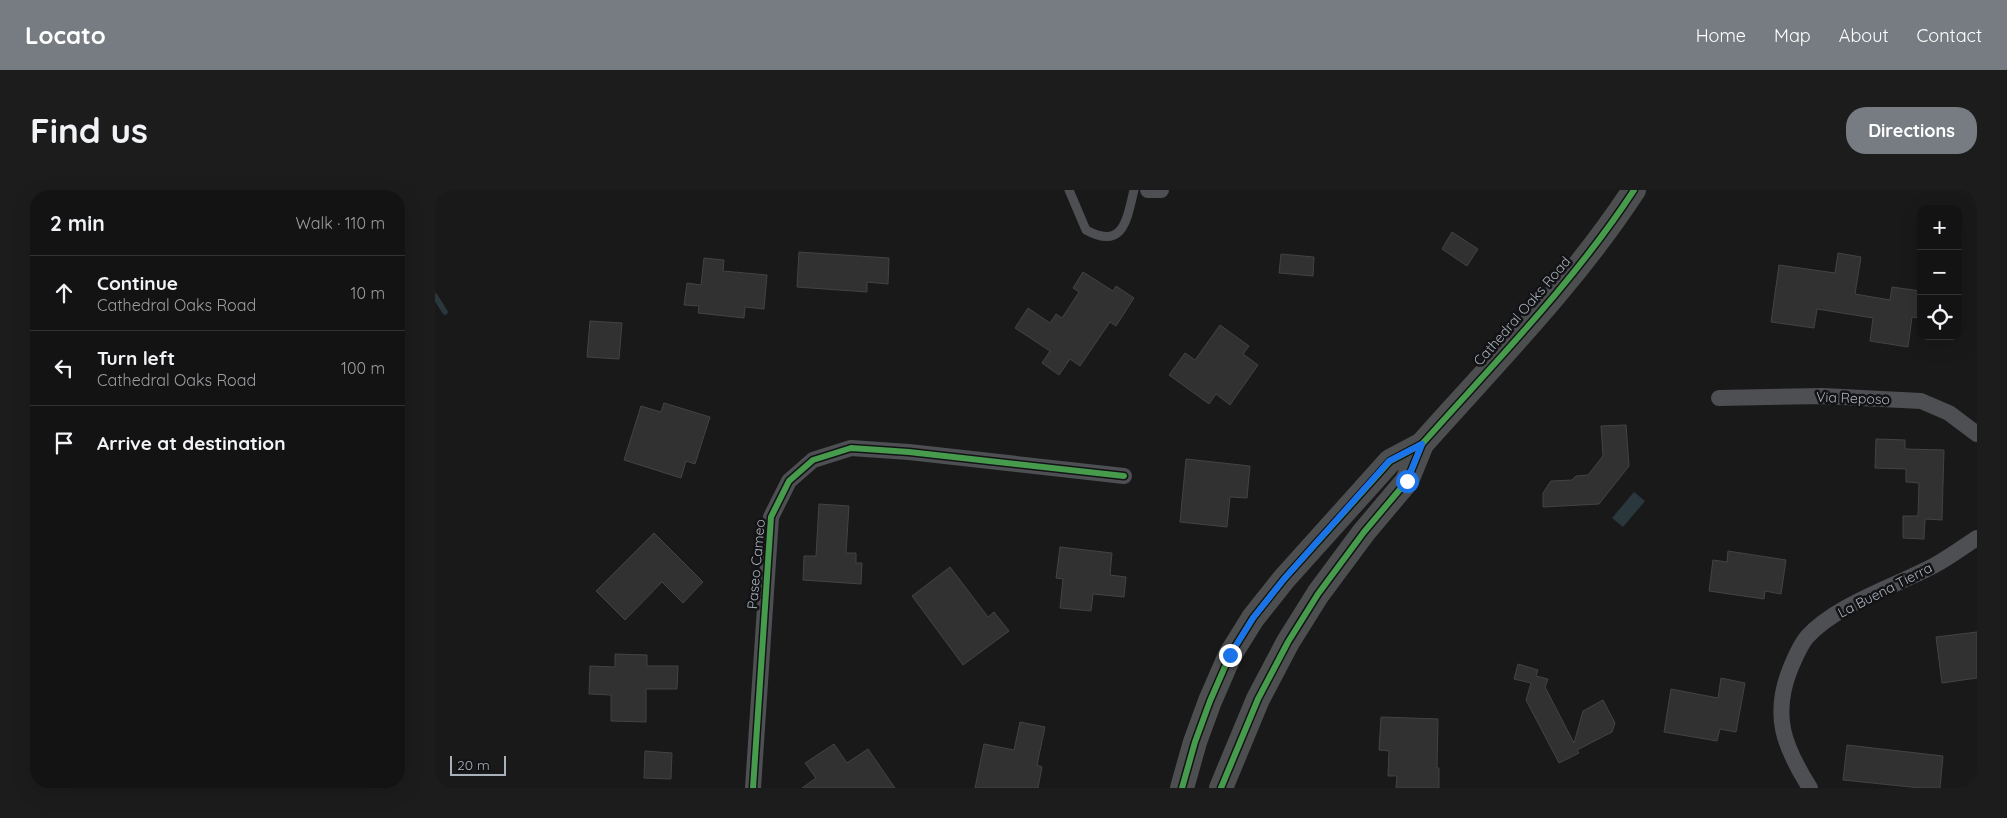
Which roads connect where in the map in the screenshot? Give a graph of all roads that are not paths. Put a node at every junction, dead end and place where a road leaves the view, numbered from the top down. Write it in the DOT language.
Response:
graph roads {
  1 [pos="1069,190"];
  2 [pos="1134,190"];
  3 [pos="1148,190"];
  4 [pos="1161,190"];
  5 [pos="1634,190"];
  6 [pos="1719,398"];
  7 [pos="1977,434"];
  8 [pos="1422,444"];
  9 [pos="1124,476"];
  10 [pos="1977,538"];
  11 [pos="753,788"];
  12 [pos="1182,788"];
  13 [pos="1221,788"];
  14 [pos="1810,788"];
  1 -- 2 [label="lane"];
  3 -- 4 [label="street"];
  5 -- 8 [label="main road, Cathedral Oaks Road"];
  6 -- 7 [label="street, Via Reposo"];
  8 -- 12 [label="main road, Cathedral Oaks Road"];
  8 -- 13 [label="main road, Cathedral Oaks Road"];
  9 -- 11 [label="street, Paseo Cameo"];
  10 -- 14 [label="street, La Buena Tierra"];
}
